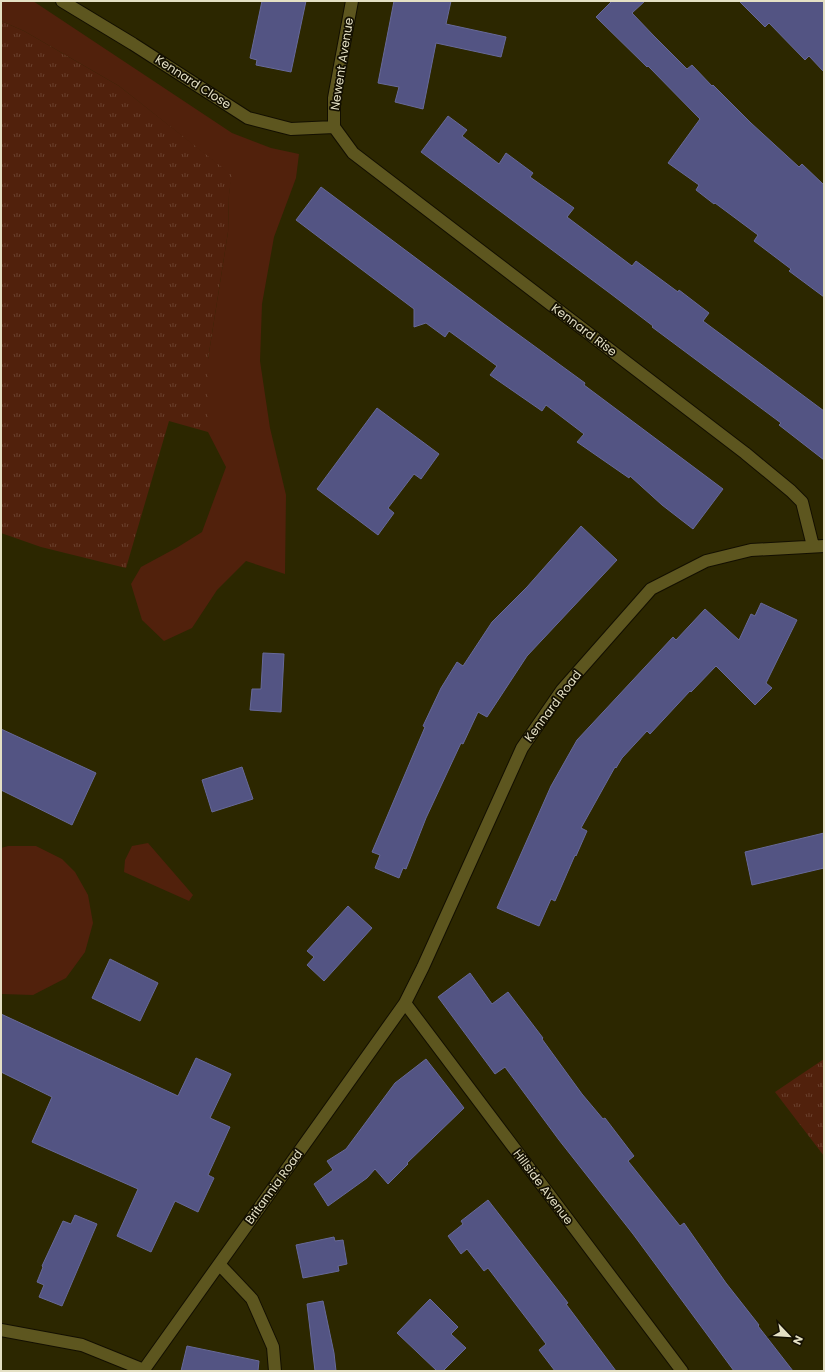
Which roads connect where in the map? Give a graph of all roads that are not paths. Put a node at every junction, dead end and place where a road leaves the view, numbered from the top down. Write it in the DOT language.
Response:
graph roads {
  1 [pos="62,1"];
  2 [pos="352,1"];
  3 [pos="334,127"];
  4 [pos="819,546"];
  5 [pos="405,1003"];
  6 [pos="218,1264"];
  7 [pos="1,1330"];
  8 [pos="143,1370"];
  9 [pos="275,1371"];
  10 [pos="682,1371"];
  1 -- 3 [label="street, Kennard Close"];
  2 -- 3 [label="street, Newent Avenue"];
  3 -- 4 [label="street, Kennard Rise"];
  4 -- 5 [label="street, Kennard Road"];
  5 -- 6 [label="street, Britannia Road"];
  5 -- 10 [label="street, Hillside Avenue"];
  6 -- 8 [label="street, Britannia Road"];
  6 -- 9 [label="street"];
  7 -- 8 [label="street"];
}
